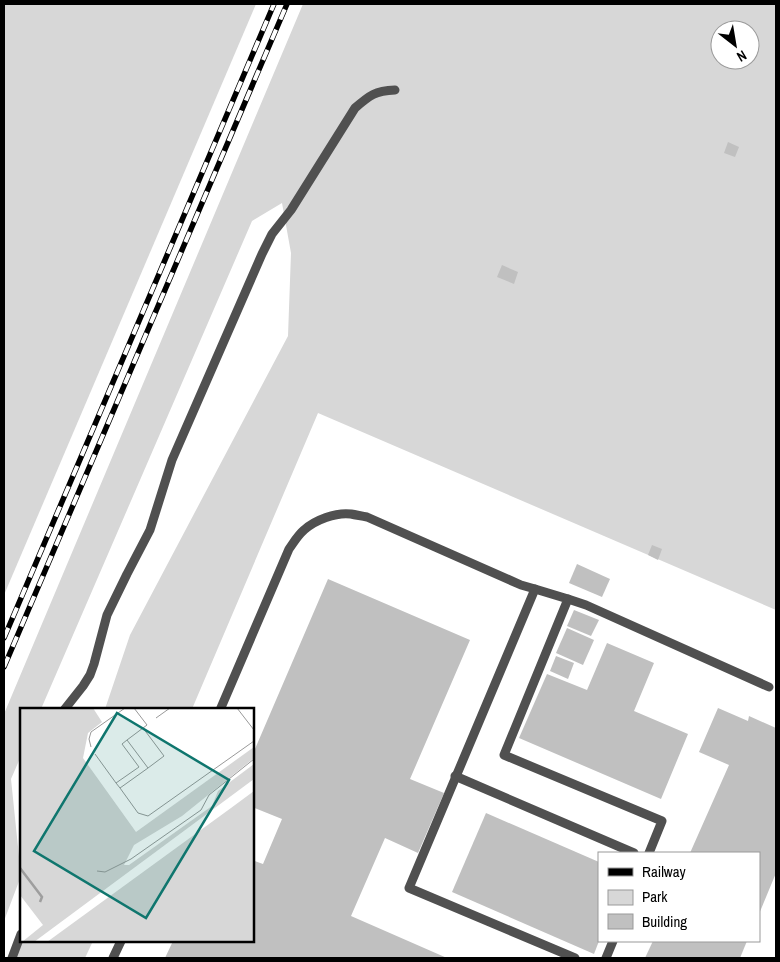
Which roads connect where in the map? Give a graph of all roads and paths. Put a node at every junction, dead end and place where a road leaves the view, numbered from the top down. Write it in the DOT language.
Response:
graph roads {
  1 [pos="395,90"];
  2 [pos="535,589"];
  3 [pos="568,600"];
  4 [pos="769,687"];
  5 [pos="66,708"];
  6 [pos="221,708"];
  7 [pos="455,776"];
  8 [pos="632,852"];
  9 [pos="649,852"];
  10 [pos="20,937"];
  11 [pos="121,942"];
  12 [pos="613,942"];
  13 [pos="12,958"];
  14 [pos="113,958"];
  15 [pos="575,958"];
  16 [pos="606,958"];
  1 -- 5 [label="lane"];
  2 -- 3 [label="lane"];
  2 -- 6 [label="lane"];
  2 -- 7 [label="lane"];
  3 -- 4 [label="lane"];
  3 -- 9 [label="lane"];
  7 -- 8 [label="lane"];
  7 -- 15 [label="lane"];
  10 -- 13 [label="lane"];
  11 -- 14 [label="lane"];
  12 -- 16 [label="lane"];
}
